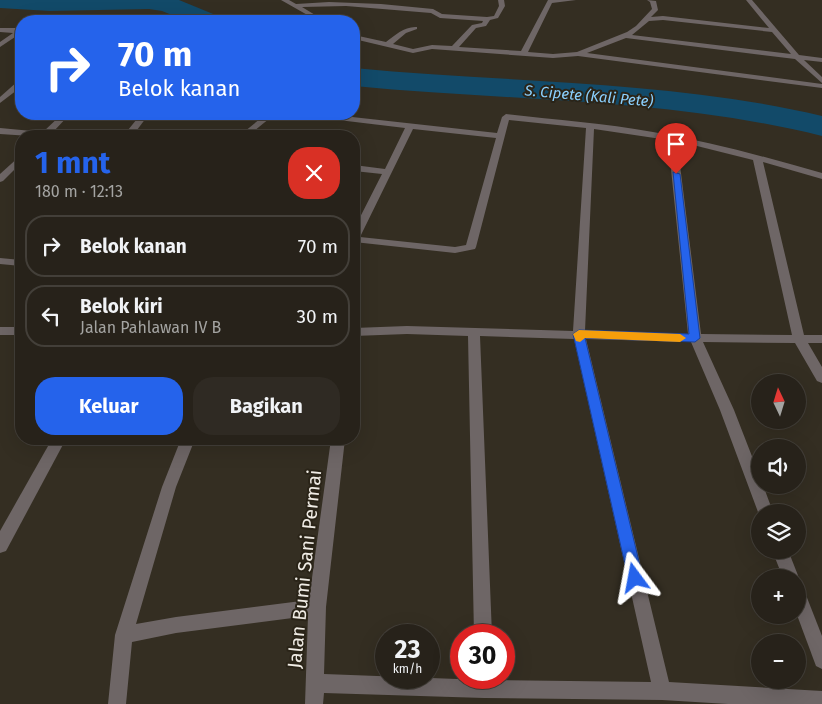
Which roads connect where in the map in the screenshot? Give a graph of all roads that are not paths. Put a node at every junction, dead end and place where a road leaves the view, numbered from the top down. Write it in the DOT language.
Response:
graph roads {
  1 [pos="284,0"];
  2 [pos="501,0"];
  3 [pos="573,0"];
  4 [pos="650,0"];
  5 [pos="749,0"];
  6 [pos="314,2"];
  7 [pos="294,6"];
  8 [pos="311,15"];
  9 [pos="649,19"];
  10 [pos="488,20"];
  11 [pos="415,28"];
  12 [pos="0,30"];
  13 [pos="772,30"];
  14 [pos="15,31"];
  15 [pos="15,34"];
  16 [pos="626,36"];
  17 [pos="360,38"];
  18 [pos="0,45"];
  19 [pos="387,45"];
  20 [pos="453,49"];
  21 [pos="524,53"];
  22 [pos="578,54"];
  23 [pos="798,57"];
  24 [pos="822,60"];
  25 [pos="822,81"];
  26 [pos="822,86"];
  27 [pos="15,88"];
  28 [pos="0,101"];
  29 [pos="60,120"];
  30 [pos="140,120"];
  31 [pos="263,120"];
  32 [pos="354,120"];
  33 [pos="590,126"];
  34 [pos="410,127"];
  35 [pos="51,130"];
  36 [pos="132,130"];
  37 [pos="251,130"];
  38 [pos="0,131"];
  39 [pos="15,133"];
  40 [pos="500,136"];
  41 [pos="672,138"];
  42 [pos="756,157"];
  43 [pos="15,164"];
  44 [pos="360,169"];
  45 [pos="389,172"];
  46 [pos="822,176"];
  47 [pos="0,179"];
  48 [pos="360,228"];
  49 [pos="360,240"];
  50 [pos="0,261"];
  51 [pos="15,262"];
  52 [pos="15,331"];
  53 [pos="474,331"];
  54 [pos="0,332"];
  55 [pos="360,332"];
  56 [pos="579,334"];
  57 [pos="695,338"];
  58 [pos="799,339"];
  59 [pos="822,340"];
  60 [pos="822,378"];
  61 [pos="56,445"];
  62 [pos="186,445"];
  63 [pos="337,445"];
  64 [pos="763,504"];
  65 [pos="0,546"];
  66 [pos="317,607"];
  67 [pos="806,617"];
  68 [pos="483,624"];
  69 [pos="124,635"];
  70 [pos="822,660"];
  71 [pos="314,683"];
  72 [pos="450,683"];
  73 [pos="515,684"];
  74 [pos="662,691"];
  75 [pos="822,700"];
  76 [pos="117,704"];
  77 [pos="314,704"];
  1 -- 7 [label="street"];
  2 -- 10 [label="street"];
  3 -- 21 [label="street"];
  4 -- 9 [label="street"];
  5 -- 13 [label="street"];
  6 -- 7 [label="street"];
  6 -- 10 [label="street"];
  7 -- 8 [label="street"];
  9 -- 13 [label="street"];
  9 -- 16 [label="street"];
  10 -- 20 [label="street"];
  11 -- 19 [label="street"];
  12 -- 14 [label="street"];
  13 -- 23 [label="street"];
  15 -- 18 [label="street"];
  16 -- 22 [label="street"];
  16 -- 23 [label="street"];
  17 -- 19 [label="street"];
  19 -- 20 [label="street"];
  20 -- 21 [label="street"];
  21 -- 22 [label="street"];
  22 -- 26 [label="street"];
  23 -- 24 [label="street"];
  23 -- 25 [label="street"];
  27 -- 28 [label="street"];
  29 -- 35 [label="street"];
  30 -- 36 [label="street"];
  31 -- 37 [label="street"];
  32 -- 34 [label="street"];
  33 -- 40 [label="street"];
  33 -- 41 [label="street"];
  33 -- 56 [label="street"];
  34 -- 40 [label="street"];
  34 -- 45 [label="street"];
  38 -- 39 [label="street"];
  40 -- 49 [label="street"];
  41 -- 42 [label="street"];
  41 -- 57 [label="street"];
  42 -- 46 [label="street"];
  42 -- 58 [label="street"];
  43 -- 47 [label="street"];
  44 -- 45 [label="street"];
  45 -- 48 [label="street"];
  50 -- 51 [label="street"];
  52 -- 54 [label="street"];
  53 -- 55 [label="street"];
  53 -- 56 [label="street"];
  53 -- 68 [label="street"];
  56 -- 57 [label="street"];
  56 -- 74 [label="street"];
  57 -- 58 [label="street"];
  57 -- 64 [label="street"];
  58 -- 59 [label="street"];
  58 -- 60 [label="street"];
  61 -- 65 [label="street"];
  62 -- 69 [label="street"];
  63 -- 66 [label="street, Jalan Bumi Sani Permai"];
  66 -- 69 [label="street"];
  66 -- 71 [label="street, Jalan Bumi Sani Permai"];
  67 -- 70 [label="street"];
  69 -- 76 [label="street"];
  71 -- 72 [label="street"];
  71 -- 77 [label="street, Jalan Bumi Sani Permai"];
  73 -- 74 [label="street"];
  74 -- 75 [label="street"];
}
